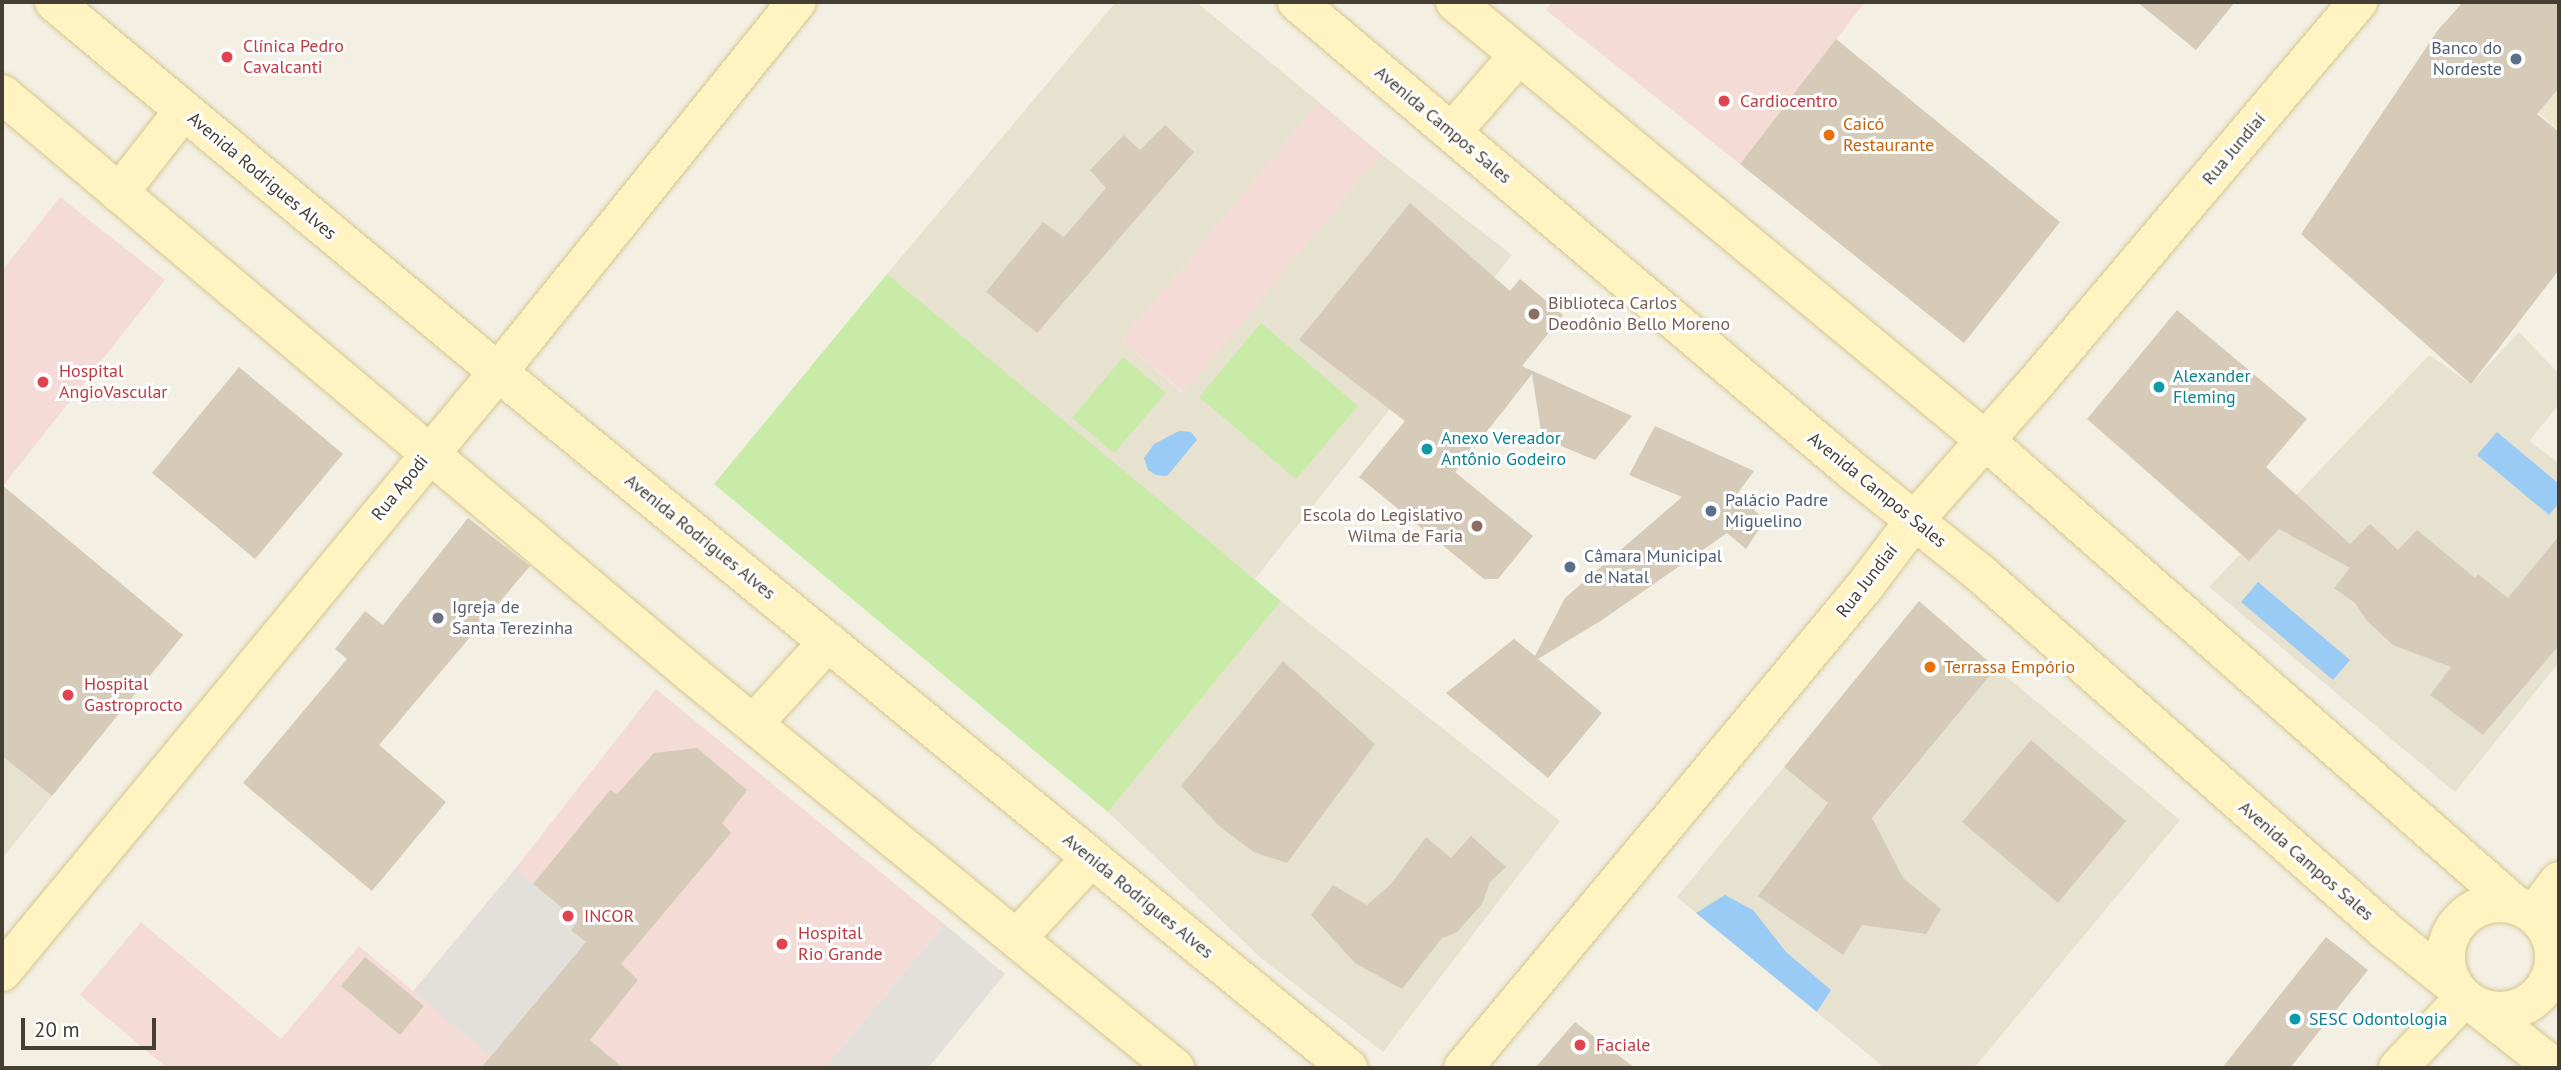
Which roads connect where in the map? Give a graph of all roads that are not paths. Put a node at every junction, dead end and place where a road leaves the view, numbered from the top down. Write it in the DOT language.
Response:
graph roads {
  1 [pos="54,2"];
  2 [pos="797,2"];
  3 [pos="1297,2"];
  4 [pos="1455,2"];
  5 [pos="2358,2"];
  6 [pos="1520,55"];
  7 [pos="2,93"];
  8 [pos="184,110"];
  9 [pos="1452,132"];
  10 [pos="120,193"];
  11 [pos="498,372"];
  12 [pos="1986,441"];
  13 [pos="429,453"];
  14 [pos="1914,520"];
  15 [pos="828,642"];
  16 [pos="754,723"];
  17 [pos="1091,858"];
  18 [pos="2559,881"];
  19 [pos="2540,925"];
  20 [pos="1017,939"];
  21 [pos="2,972"];
  22 [pos="2465,997"];
  23 [pos="1174,1068"];
  24 [pos="1348,1068"];
  25 [pos="1463,1068"];
  26 [pos="2398,1068"];
  27 [pos="2555,1068"];
  1 -- 8 [label="street, Avenida Rodrigues Alves"];
  2 -- 11 [label="street, Rua Apodi"];
  3 -- 9 [label="street, Avenida Campos Sales"];
  4 -- 6 [label="street"];
  5 -- 12 [label="street, Rua Jundiaí"];
  6 -- 9 [label="street"];
  6 -- 12 [label="street"];
  7 -- 10 [label="street"];
  8 -- 10 [label="street"];
  8 -- 11 [label="street, Avenida Rodrigues Alves"];
  9 -- 14 [label="street, Avenida Campos Sales"];
  10 -- 13 [label="street"];
  11 -- 13 [label="street, Rua Apodi"];
  11 -- 15 [label="street, Avenida Rodrigues Alves"];
  12 -- 14 [label="street, Rua Jundiaí"];
  12 -- 19 [label="street"];
  13 -- 16 [label="street"];
  13 -- 21 [label="street, Rua Apodi"];
  14 -- 22 [label="street, Avenida Campos Sales"];
  14 -- 25 [label="street, Rua Jundiaí"];
  15 -- 16 [label="street"];
  15 -- 17 [label="street, Avenida Rodrigues Alves"];
  16 -- 20 [label="street"];
  17 -- 20 [label="street"];
  17 -- 24 [label="street, Avenida Rodrigues Alves"];
  18 -- 19 [label="street"];
  19 -- 22 [label="street"];
  19 -- 22 [label="street"];
  20 -- 23 [label="street"];
  22 -- 26 [label="street"];
  22 -- 27 [label="street, Avenida Campos Sales"];
}
